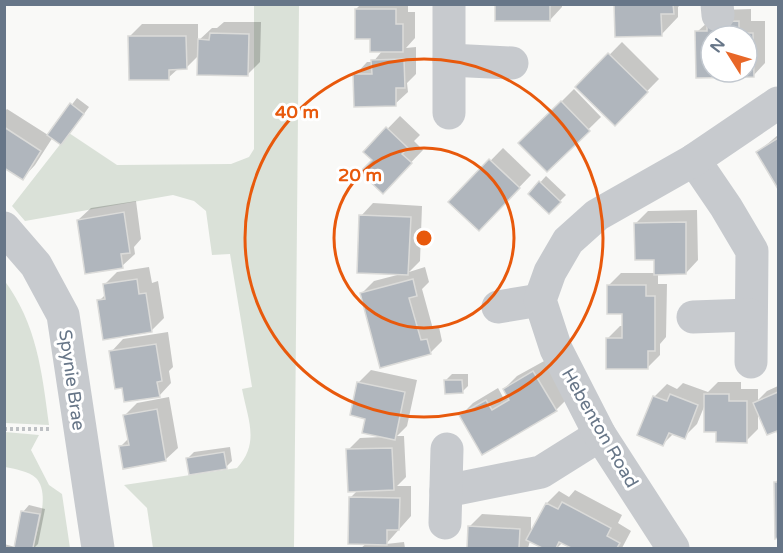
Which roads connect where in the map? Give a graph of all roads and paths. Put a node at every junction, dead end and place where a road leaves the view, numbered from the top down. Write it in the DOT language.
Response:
graph roads {
  1 [pos="449,4"];
  2 [pos="449,60"];
  3 [pos="512,63"];
  4 [pos="778,103"];
  5 [pos="449,113"];
  6 [pos="694,160"];
  7 [pos="4,228"];
  8 [pos="540,300"];
  9 [pos="498,307"];
  10 [pos="750,315"];
  11 [pos="693,317"];
  12 [pos="751,362"];
  13 [pos="4,429"];
  14 [pos="80,430"];
  15 [pos="600,435"];
  16 [pos="447,449"];
  17 [pos="446,491"];
  18 [pos="445,523"];
  19 [pos="98,549"];
  20 [pos="673,549"];
  1 -- 2 [label="street"];
  2 -- 3 [label="street"];
  2 -- 5 [label="street"];
  4 -- 6 [label="street"];
  6 -- 8 [label="street"];
  6 -- 10 [label="street"];
  7 -- 14 [label="street, Spynie Brae"];
  8 -- 9 [label="street"];
  8 -- 15 [label="street, Hebenton Road"];
  10 -- 11 [label="street"];
  10 -- 12 [label="street"];
  13 -- 14 [label="path"];
  14 -- 19 [label="street, Spynie Brae"];
  15 -- 17 [label="street"];
  15 -- 20 [label="street, Hebenton Road"];
  16 -- 17 [label="street"];
  17 -- 18 [label="street"];
}
